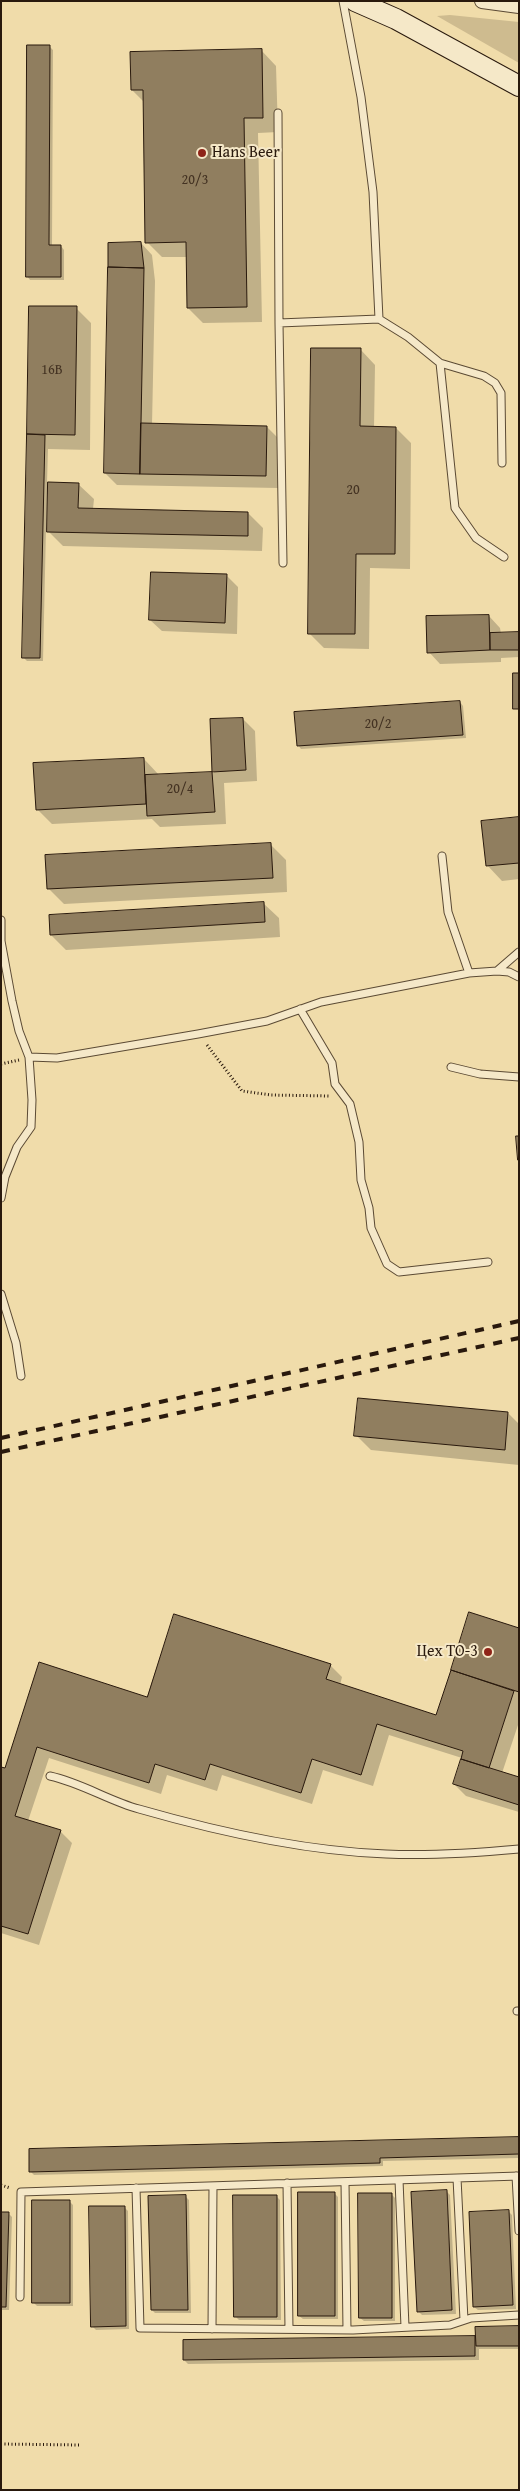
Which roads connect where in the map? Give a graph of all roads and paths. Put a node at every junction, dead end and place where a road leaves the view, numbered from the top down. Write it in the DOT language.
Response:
graph roads {
  1 [pos="343,1"];
  2 [pos="355,1"];
  3 [pos="482,1"];
  4 [pos="519,6"];
  5 [pos="519,86"];
  6 [pos="278,113"];
  7 [pos="379,319"];
  8 [pos="279,323"];
  9 [pos="440,363"];
  10 [pos="502,464"];
  11 [pos="504,556"];
  12 [pos="283,563"];
  13 [pos="442,856"];
  14 [pos="1,920"];
  15 [pos="519,952"];
  16 [pos="497,971"];
  17 [pos="469,974"];
  18 [pos="519,977"];
  19 [pos="300,1009"];
  20 [pos="198,1034"];
  21 [pos="29,1057"];
  22 [pos="1,1064"];
  23 [pos="451,1067"];
  24 [pos="519,1077"];
  25 [pos="343,1094"];
  26 [pos="1,1198"];
  27 [pos="488,1262"];
  28 [pos="1,1294"];
  29 [pos="21,1376"];
  30 [pos="50,1776"];
  31 [pos="519,1849"];
  32 [pos="517,2176"];
  33 [pos="457,2178"];
  34 [pos="399,2180"];
  35 [pos="345,2182"];
  36 [pos="287,2183"];
  37 [pos="213,2186"];
  38 [pos="136,2188"];
  39 [pos="519,2231"];
  40 [pos="20,2297"];
  41 [pos="519,2315"];
  42 [pos="464,2320"];
  43 [pos="405,2327"];
  44 [pos="212,2329"];
  45 [pos="289,2329"];
  46 [pos="347,2330"];
  47 [pos="1,2444"];
  48 [pos="82,2445"];
  1 -- 7 [label="lane"];
  2 -- 5 [label="main road"];
  3 -- 4 [label="street"];
  6 -- 8 [label="lane"];
  7 -- 8 [label="lane"];
  7 -- 9 [label="lane"];
  8 -- 12 [label="lane"];
  9 -- 10 [label="lane"];
  9 -- 11 [label="lane"];
  13 -- 17 [label="lane"];
  14 -- 21 [label="lane"];
  15 -- 16 [label="lane"];
  16 -- 17 [label="lane"];
  16 -- 18 [label="lane"];
  17 -- 19 [label="lane"];
  19 -- 20 [label="lane"];
  19 -- 25 [label="lane"];
  20 -- 21 [label="lane"];
  20 -- 25 [label="path"];
  21 -- 22 [label="path"];
  21 -- 26 [label="lane"];
  23 -- 24 [label="lane"];
  25 -- 27 [label="lane"];
  28 -- 29 [label="lane"];
  30 -- 31 [label="lane"];
  32 -- 33 [label="lane"];
  32 -- 39 [label="lane"];
  33 -- 34 [label="lane"];
  33 -- 42 [label="lane"];
  34 -- 35 [label="lane"];
  34 -- 43 [label="lane"];
  35 -- 36 [label="lane"];
  35 -- 46 [label="lane"];
  36 -- 37 [label="lane"];
  36 -- 45 [label="lane"];
  37 -- 38 [label="lane"];
  37 -- 44 [label="lane"];
  38 -- 40 [label="lane"];
  38 -- 44 [label="lane"];
  41 -- 42 [label="lane"];
  42 -- 43 [label="lane"];
  43 -- 46 [label="lane"];
  44 -- 45 [label="lane"];
  45 -- 46 [label="lane"];
  47 -- 48 [label="path"];
}
